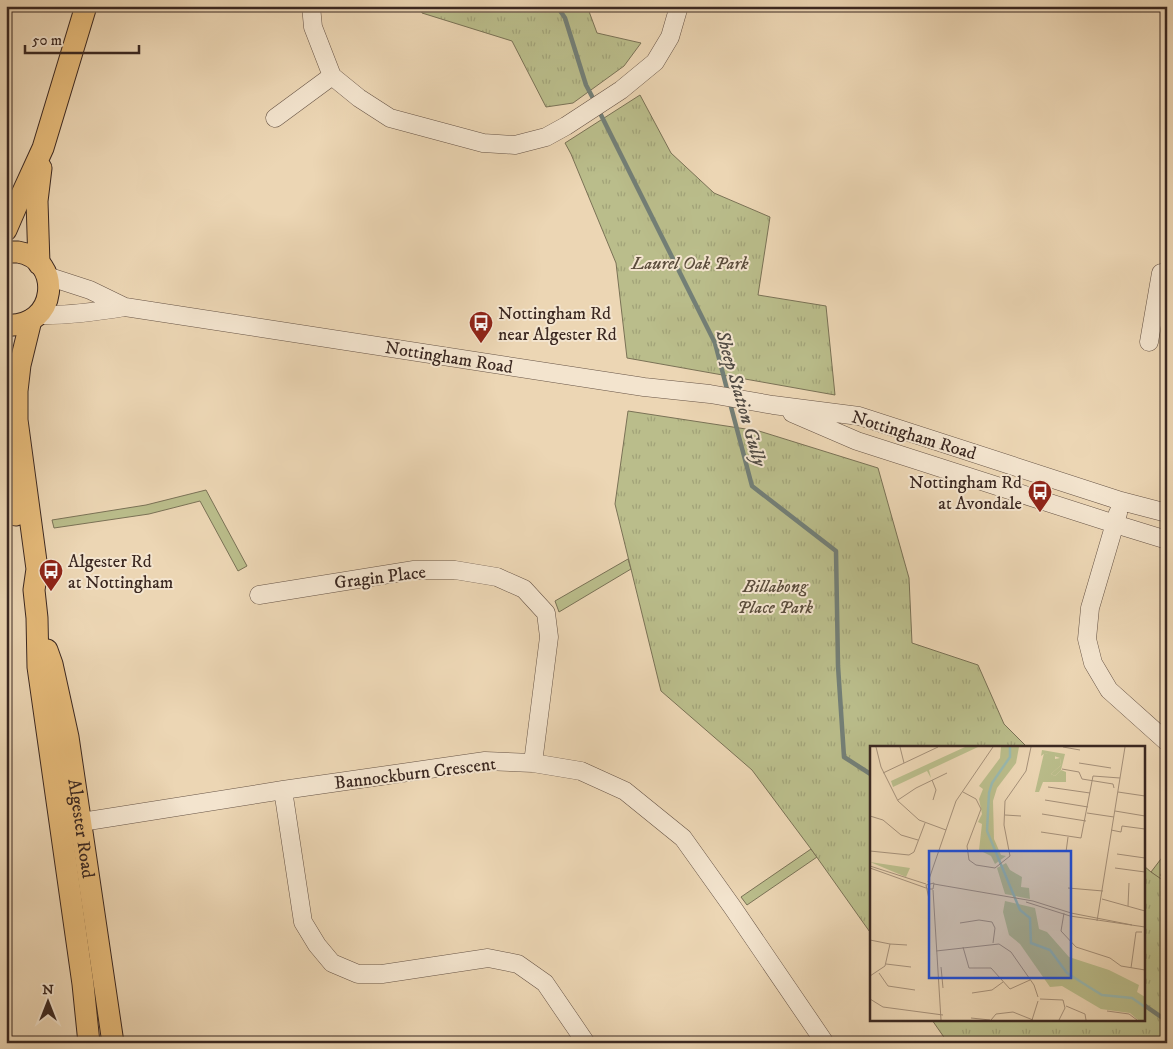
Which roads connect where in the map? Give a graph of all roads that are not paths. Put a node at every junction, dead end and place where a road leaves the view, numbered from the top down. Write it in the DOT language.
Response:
graph roads {
  1 [pos="86,6"];
  2 [pos="311,6"];
  3 [pos="679,6"];
  4 [pos="332,76"];
  5 [pos="275,118"];
  6 [pos="43,148"];
  7 [pos="6,230"];
  8 [pos="6,252"];
  9 [pos="43,270"];
  10 [pos="1161,273"];
  11 [pos="1161,306"];
  12 [pos="125,307"];
  13 [pos="34,318"];
  14 [pos="6,325"];
  15 [pos="1149,342"];
  16 [pos="773,405"];
  17 [pos="6,462"];
  18 [pos="1121,501"];
  19 [pos="1167,513"];
  20 [pos="1115,524"];
  21 [pos="1167,540"];
  22 [pos="34,590"];
  23 [pos="259,595"];
  24 [pos="38,618"];
  25 [pos="1167,742"];
  26 [pos="533,764"];
  27 [pos="283,790"];
  28 [pos="81,822"];
  29 [pos="60,825"];
  30 [pos="89,1043"];
  31 [pos="113,1043"];
  32 [pos="586,1043"];
  33 [pos="825,1043"];
  1 -- 6 [label="main road"];
  2 -- 4 [label="street"];
  3 -- 4 [label="street"];
  4 -- 5 [label="street"];
  6 -- 7 [label="main road"];
  6 -- 9 [label="main road"];
  8 -- 9 [label="main road"];
  9 -- 12 [label="street, Nottingham Road"];
  9 -- 13 [label="main road, Algester Road"];
  10 -- 11 [label="street"];
  11 -- 15 [label="street"];
  12 -- 13 [label="street, Nottingham Road"];
  12 -- 16 [label="street, Nottingham Road"];
  13 -- 14 [label="main road"];
  13 -- 22 [label="main road, Algester Road"];
  16 -- 18 [label="street, Nottingham Road"];
  16 -- 20 [label="street, Nottingham Road"];
  17 -- 22 [label="main road, Algester Road"];
  18 -- 19 [label="street, Nottingham Road"];
  18 -- 20 [label="street"];
  20 -- 21 [label="street, Nottingham Road"];
  20 -- 25 [label="street"];
  22 -- 24 [label="main road, Algester Road"];
  23 -- 26 [label="street, Gragin Place"];
  24 -- 28 [label="main road, Algester Road"];
  24 -- 29 [label="main road, Algester Road"];
  26 -- 27 [label="street, Bannockburn Crescent"];
  26 -- 33 [label="street, Bannockburn Crescent"];
  27 -- 28 [label="street, Bannockburn Crescent"];
  27 -- 32 [label="street"];
  28 -- 29 [label="street, Bannockburn Crescent"];
  28 -- 31 [label="main road, Algester Road"];
  29 -- 30 [label="main road, Algester Road"];
}
